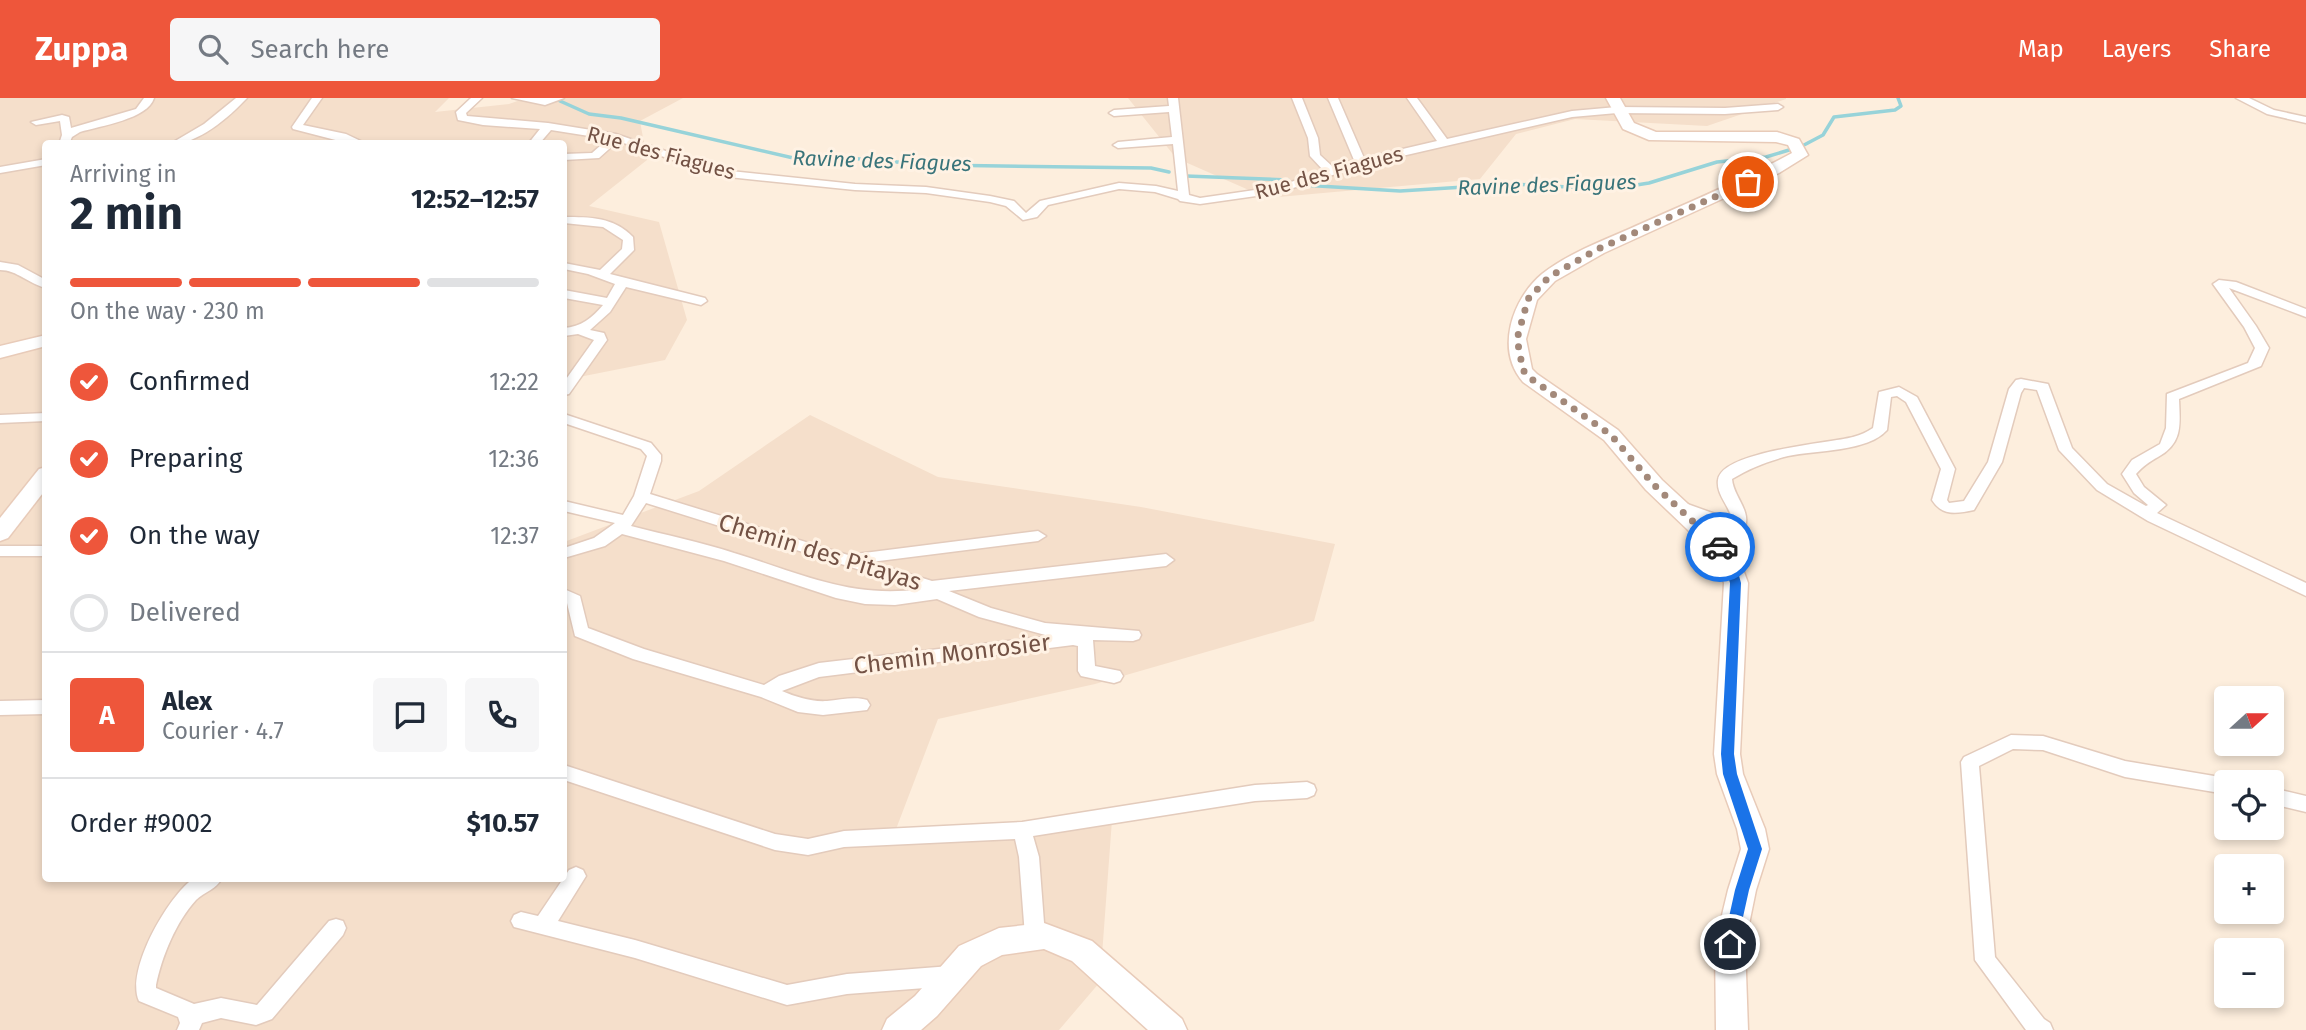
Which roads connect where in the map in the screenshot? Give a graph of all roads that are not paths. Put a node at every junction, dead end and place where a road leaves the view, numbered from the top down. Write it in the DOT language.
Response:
graph roads {
  1 [pos="149,98"];
  2 [pos="242,98"];
  3 [pos="477,98"];
  4 [pos="517,98"];
  5 [pos="559,98"];
  6 [pos="1297,98"];
  7 [pos="1333,98"];
  8 [pos="1412,98"];
  9 [pos="1729,98"];
  10 [pos="312,99"];
  11 [pos="2244,99"];
  12 [pos="1174,104"];
  13 [pos="1615,104"];
  14 [pos="1778,107"];
  15 [pos="1725,111"];
  16 [pos="1114,113"];
  17 [pos="2306,120"];
  18 [pos="36,122"];
  19 [pos="548,126"];
  20 [pos="616,137"];
  21 [pos="66,139"];
  22 [pos="182,140"];
  23 [pos="352,140"];
  24 [pos="536,140"];
  25 [pos="1178,140"];
  26 [pos="1444,143"];
  27 [pos="1118,145"];
  28 [pos="567,156"];
  29 [pos="1360,162"];
  30 [pos="42,163"];
  31 [pos="0,170"];
  32 [pos="1331,171"];
  33 [pos="1184,199"];
  34 [pos="567,220"];
  35 [pos="0,266"];
  36 [pos="567,268"];
  37 [pos="603,274"];
  38 [pos="622,282"];
  39 [pos="42,283"];
  40 [pos="567,295"];
  41 [pos="701,301"];
  42 [pos="609,302"];
  43 [pos="2306,313"];
  44 [pos="581,331"];
  45 [pos="567,332"];
  46 [pos="42,341"];
  47 [pos="0,352"];
  48 [pos="567,387"];
  49 [pos="42,417"];
  50 [pos="0,419"];
  51 [pos="567,419"];
  52 [pos="42,479"];
  53 [pos="643,497"];
  54 [pos="1674,503"];
  55 [pos="567,507"];
  56 [pos="2147,513"];
  57 [pos="624,525"];
  58 [pos="0,533"];
  59 [pos="1038,536"];
  60 [pos="0,551"];
  61 [pos="42,551"];
  62 [pos="567,552"];
  63 [pos="1166,559"];
  64 [pos="848,560"];
  65 [pos="935,590"];
  66 [pos="2306,590"];
  67 [pos="567,597"];
  68 [pos="1133,635"];
  69 [pos="1114,677"];
  70 [pos="766,692"];
  71 [pos="862,705"];
  72 [pos="42,707"];
  73 [pos="0,708"];
  74 [pos="567,774"];
  75 [pos="2214,784"];
  76 [pos="1307,790"];
  77 [pos="2284,799"];
  78 [pos="2306,804"];
  79 [pos="1022,830"];
  80 [pos="576,876"];
  81 [pos="206,882"];
  82 [pos="521,921"];
  83 [pos="544,926"];
  84 [pos="336,928"];
  85 [pos="1035,936"];
  86 [pos="951,976"];
  87 [pos="189,1023"];
  88 [pos="898,1030"];
  89 [pos="1171,1030"];
  90 [pos="1732,1030"];
  91 [pos="2042,1030"];
  1 -- 21 [label="street"];
  2 -- 22 [label="street"];
  3 -- 19 [label="street, Rue des Fiagues"];
  4 -- 5 [label="street"];
  6 -- 32 [label="street"];
  7 -- 29 [label="street"];
  8 -- 26 [label="street"];
  9 -- 15 [label="street"];
  10 -- 23 [label="street"];
  11 -- 17 [label="street"];
  12 -- 16 [label="street"];
  12 -- 25 [label="street"];
  13 -- 15 [label="street, Rue des Fiagues"];
  13 -- 26 [label="street, Rue des Fiagues"];
  13 -- 54 [label="main road"];
  14 -- 15 [label="street, Rue des Fiagues"];
  18 -- 21 [label="street"];
  19 -- 20 [label="street, Rue des Fiagues"];
  19 -- 24 [label="street"];
  20 -- 28 [label="street"];
  20 -- 33 [label="street, Rue des Fiagues"];
  25 -- 27 [label="street"];
  25 -- 33 [label="street"];
  26 -- 29 [label="street, Rue des Fiagues"];
  29 -- 32 [label="street, Rue des Fiagues"];
  30 -- 31 [label="street"];
  32 -- 33 [label="street, Rue des Fiagues"];
  34 -- 37 [label="street"];
  35 -- 39 [label="street"];
  36 -- 37 [label="street"];
  37 -- 38 [label="street"];
  38 -- 41 [label="street"];
  38 -- 42 [label="street"];
  40 -- 42 [label="street"];
  42 -- 44 [label="street"];
  43 -- 56 [label="street"];
  44 -- 45 [label="street"];
  44 -- 48 [label="street"];
  46 -- 47 [label="main road"];
  49 -- 50 [label="street"];
  51 -- 53 [label="street"];
  52 -- 58 [label="main road"];
  53 -- 57 [label="street"];
  53 -- 64 [label="street, Chemin des Pitayas"];
  54 -- 56 [label="street"];
  54 -- 90 [label="main road"];
  55 -- 57 [label="street"];
  56 -- 66 [label="street"];
  57 -- 62 [label="street"];
  57 -- 65 [label="street"];
  59 -- 64 [label="street"];
  60 -- 61 [label="street"];
  63 -- 65 [label="street, Chemin des Pitayas"];
  64 -- 65 [label="street, Chemin des Pitayas"];
  65 -- 68 [label="street"];
  67 -- 70 [label="street, Chemin Monrosier"];
  69 -- 70 [label="street, Chemin Monrosier"];
  70 -- 71 [label="street, Chemin Monrosier"];
  72 -- 73 [label="street"];
  74 -- 79 [label="street"];
  75 -- 91 [label="street"];
  76 -- 79 [label="street"];
  77 -- 78 [label="street"];
  79 -- 85 [label="street"];
  80 -- 83 [label="street"];
  81 -- 87 [label="street"];
  82 -- 83 [label="street"];
  83 -- 86 [label="street"];
  84 -- 87 [label="street"];
  85 -- 86 [label="main road"];
  85 -- 89 [label="main road"];
  86 -- 88 [label="main road"];
}
